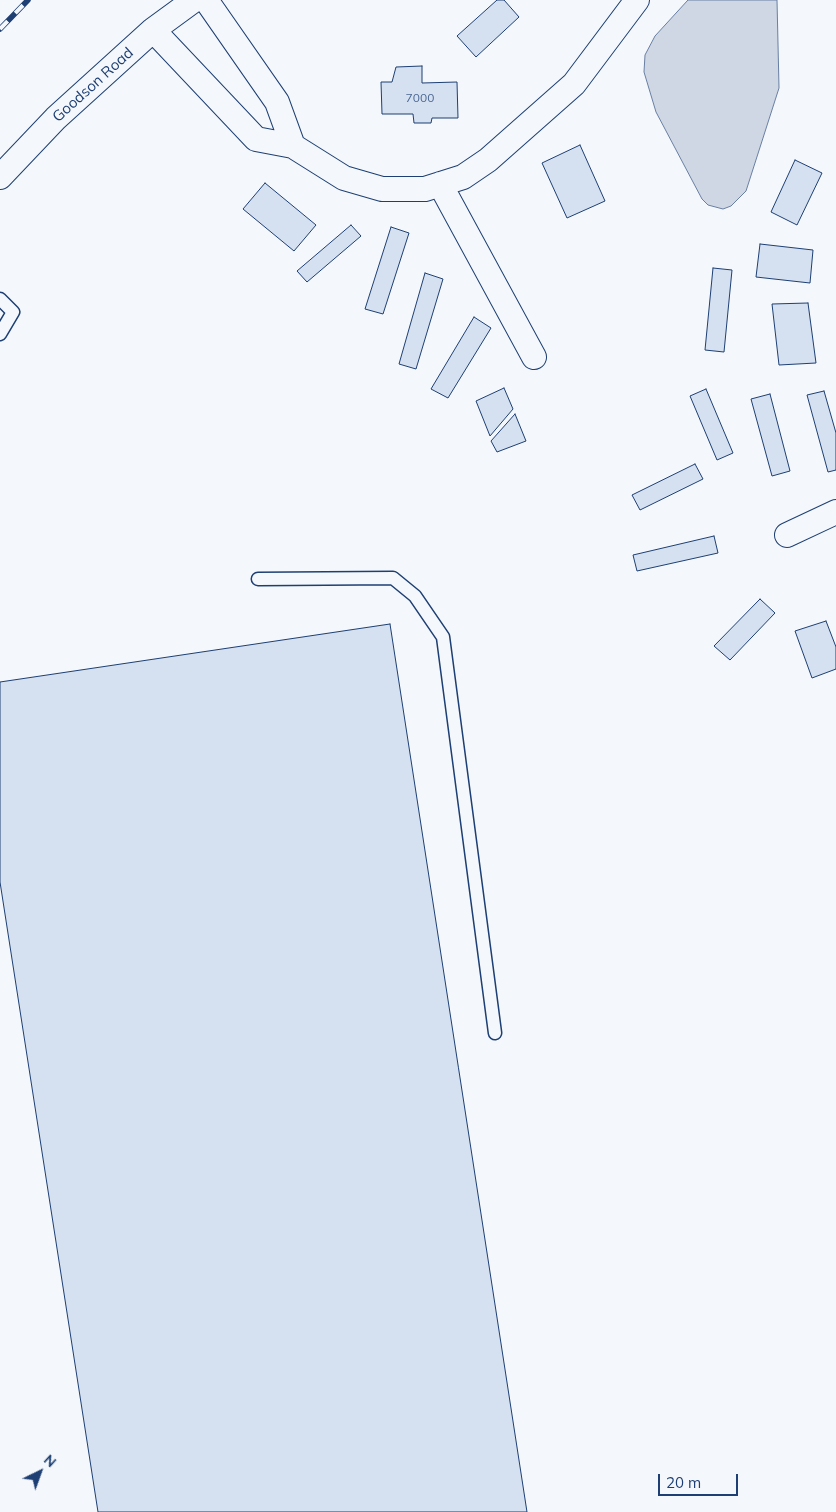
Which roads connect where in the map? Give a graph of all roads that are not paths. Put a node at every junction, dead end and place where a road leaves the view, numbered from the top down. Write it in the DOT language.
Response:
graph roads {
  1 [pos="194,0"];
  2 [pos="206,0"];
  3 [pos="637,0"];
  4 [pos="153,30"];
  5 [pos="293,146"];
  6 [pos="0,177"];
  7 [pos="440,184"];
  8 [pos="0,299"];
  9 [pos="0,334"];
  10 [pos="534,357"];
  11 [pos="836,512"];
  12 [pos="787,535"];
  13 [pos="258,579"];
  14 [pos="495,1033"];
  1 -- 4 [label="street, Goodson Road"];
  2 -- 5 [label="street"];
  3 -- 7 [label="street"];
  4 -- 5 [label="street"];
  4 -- 6 [label="street, Goodson Road"];
  5 -- 7 [label="street"];
  7 -- 10 [label="street"];
  8 -- 9 [label="lane"];
  11 -- 12 [label="street"];
  13 -- 14 [label="lane"];
}
